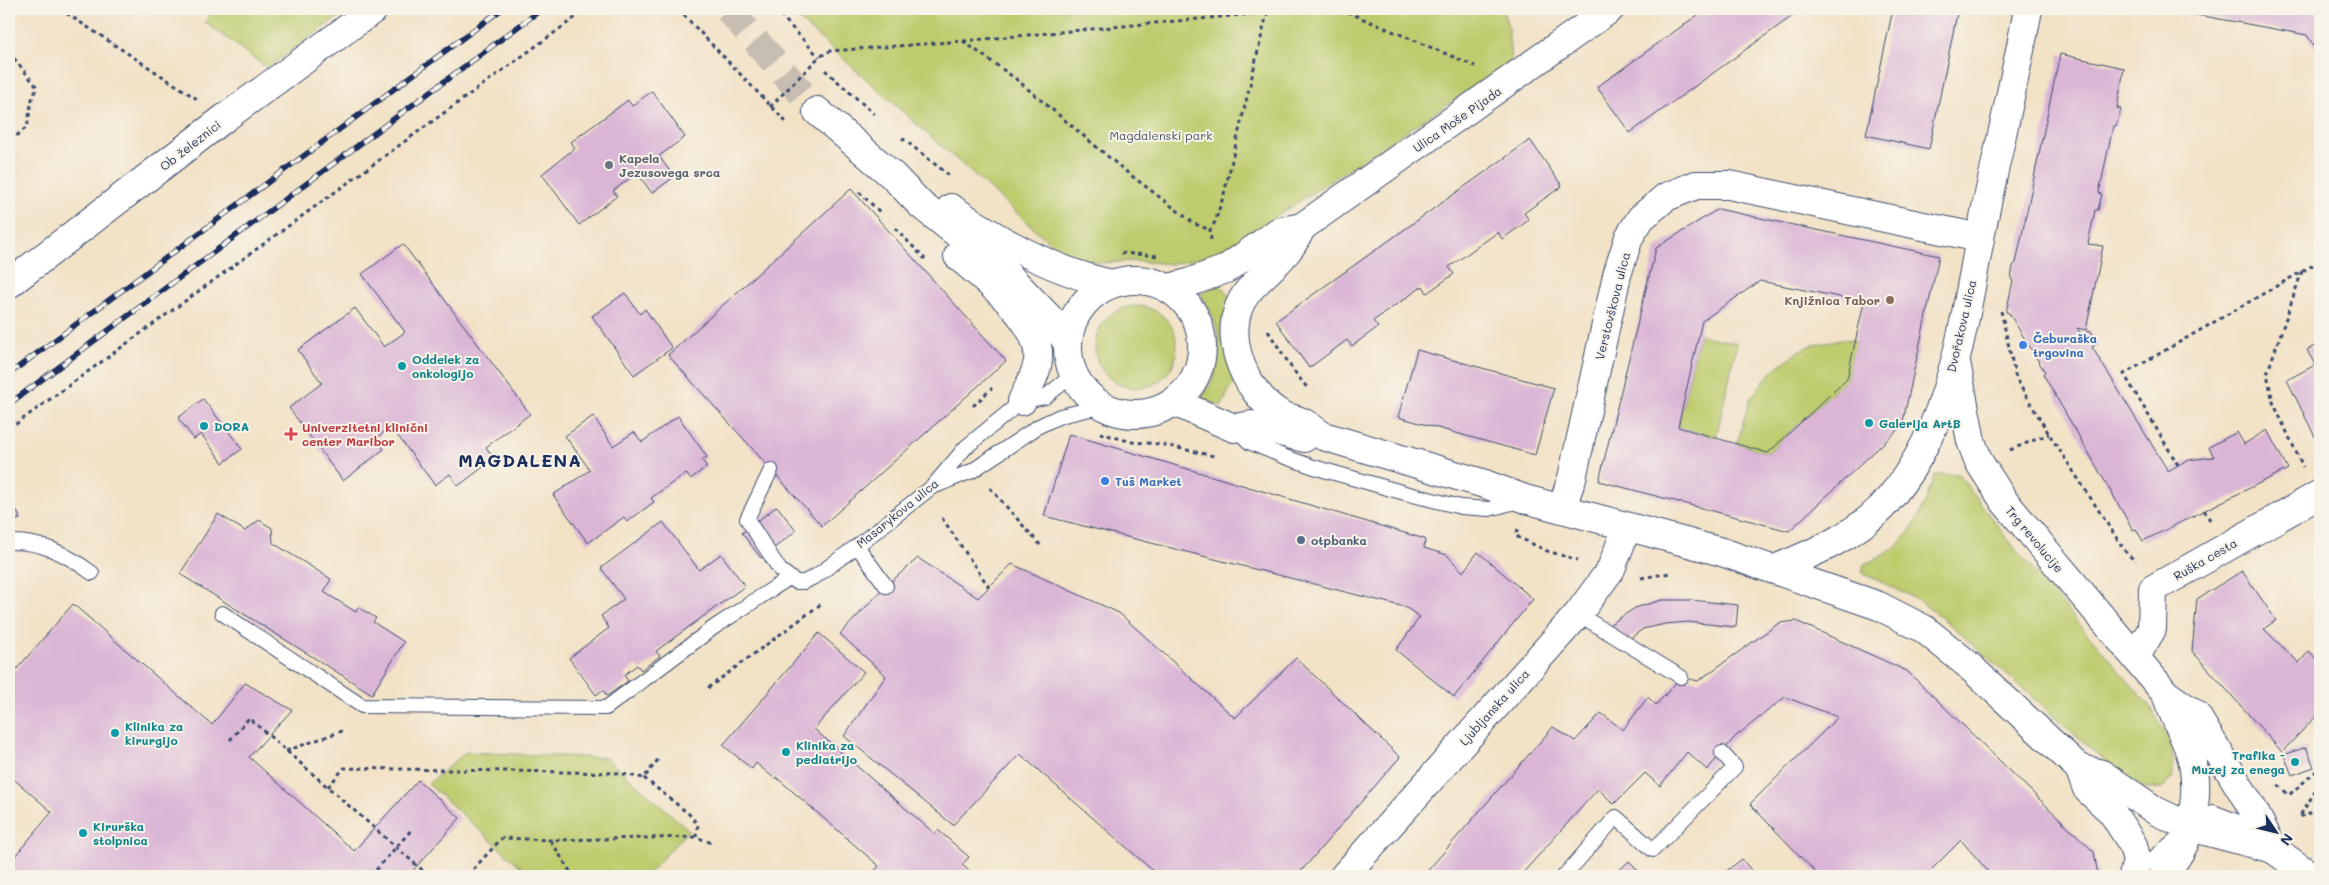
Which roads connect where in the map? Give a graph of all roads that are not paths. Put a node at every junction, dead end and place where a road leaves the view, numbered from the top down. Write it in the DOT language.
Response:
graph roads {
  1 [pos="374,9"];
  2 [pos="1610,9"];
  3 [pos="2028,9"];
  4 [pos="817,111"];
  5 [pos="893,176"];
  6 [pos="1302,228"];
  7 [pos="1980,238"];
  8 [pos="9,284"];
  9 [pos="1112,284"];
  10 [pos="1169,288"];
  11 [pos="1067,342"];
  12 [pos="1956,358"];
  13 [pos="1073,375"];
  14 [pos="1022,401"];
  15 [pos="1174,402"];
  16 [pos="1103,406"];
  17 [pos="1234,428"];
  18 [pos="1323,436"];
  19 [pos="771,470"];
  20 [pos="932,487"];
  21 [pos="2319,495"];
  22 [pos="1525,499"];
  23 [pos="1562,507"];
  24 [pos="1627,527"];
  25 [pos="9,542"];
  26 [pos="857,546"];
  27 [pos="1775,568"];
  28 [pos="92,573"];
  29 [pos="789,578"];
  30 [pos="886,586"];
  31 [pos="222,613"];
  32 [pos="1578,614"];
  33 [pos="2136,656"];
  34 [pos="1681,677"];
  35 [pos="2166,694"];
  36 [pos="1722,753"];
  37 [pos="2079,768"];
  38 [pos="2190,827"];
  39 [pos="2274,849"];
  40 [pos="1344,876"];
  41 [pos="1564,876"];
  42 [pos="2133,876"];
  43 [pos="2163,876"];
  44 [pos="2311,876"];
  1 -- 8 [label="street, Ob železnici"];
  2 -- 6 [label="street, Ulica Moše Pijada"];
  3 -- 7 [label="street, Dvořakova ulica"];
  4 -- 5 [label="street"];
  5 -- 9 [label="street"];
  5 -- 11 [label="street"];
  5 -- 14 [label="street"];
  6 -- 10 [label="street"];
  6 -- 18 [label="street"];
  7 -- 12 [label="street, Dvořakova ulica"];
  7 -- 23 [label="street, Verstovškova ulica"];
  9 -- 10 [label="street"];
  9 -- 11 [label="street"];
  10 -- 15 [label="street"];
  11 -- 13 [label="street"];
  12 -- 27 [label="street, Dvořakova ulica"];
  12 -- 33 [label="street, Trg revolucije"];
  13 -- 14 [label="lane, Masarykova ulica"];
  13 -- 16 [label="street"];
  14 -- 20 [label="lane, Masarykova ulica"];
  15 -- 16 [label="street"];
  15 -- 17 [label="street"];
  16 -- 20 [label="lane"];
  17 -- 18 [label="street"];
  17 -- 22 [label="lane"];
  18 -- 22 [label="street"];
  19 -- 29 [label="lane"];
  20 -- 26 [label="lane, Masarykova ulica"];
  21 -- 33 [label="street, Ruška cesta"];
  22 -- 23 [label="street"];
  23 -- 24 [label="street"];
  24 -- 27 [label="street"];
  24 -- 32 [label="street, Ljubljanska ulica"];
  25 -- 28 [label="lane"];
  26 -- 29 [label="lane, Masarykova ulica"];
  26 -- 30 [label="lane"];
  27 -- 37 [label="street"];
  29 -- 31 [label="lane"];
  32 -- 34 [label="lane"];
  32 -- 40 [label="street, Ljubljanska ulica"];
  33 -- 35 [label="street, Trg revolucije"];
  35 -- 38 [label="street"];
  35 -- 39 [label="street"];
  36 -- 41 [label="lane"];
  37 -- 38 [label="street"];
  37 -- 42 [label="street"];
  38 -- 39 [label="street"];
  38 -- 42 [label="lane"];
  38 -- 43 [label="street"];
  39 -- 44 [label="street"];
}
